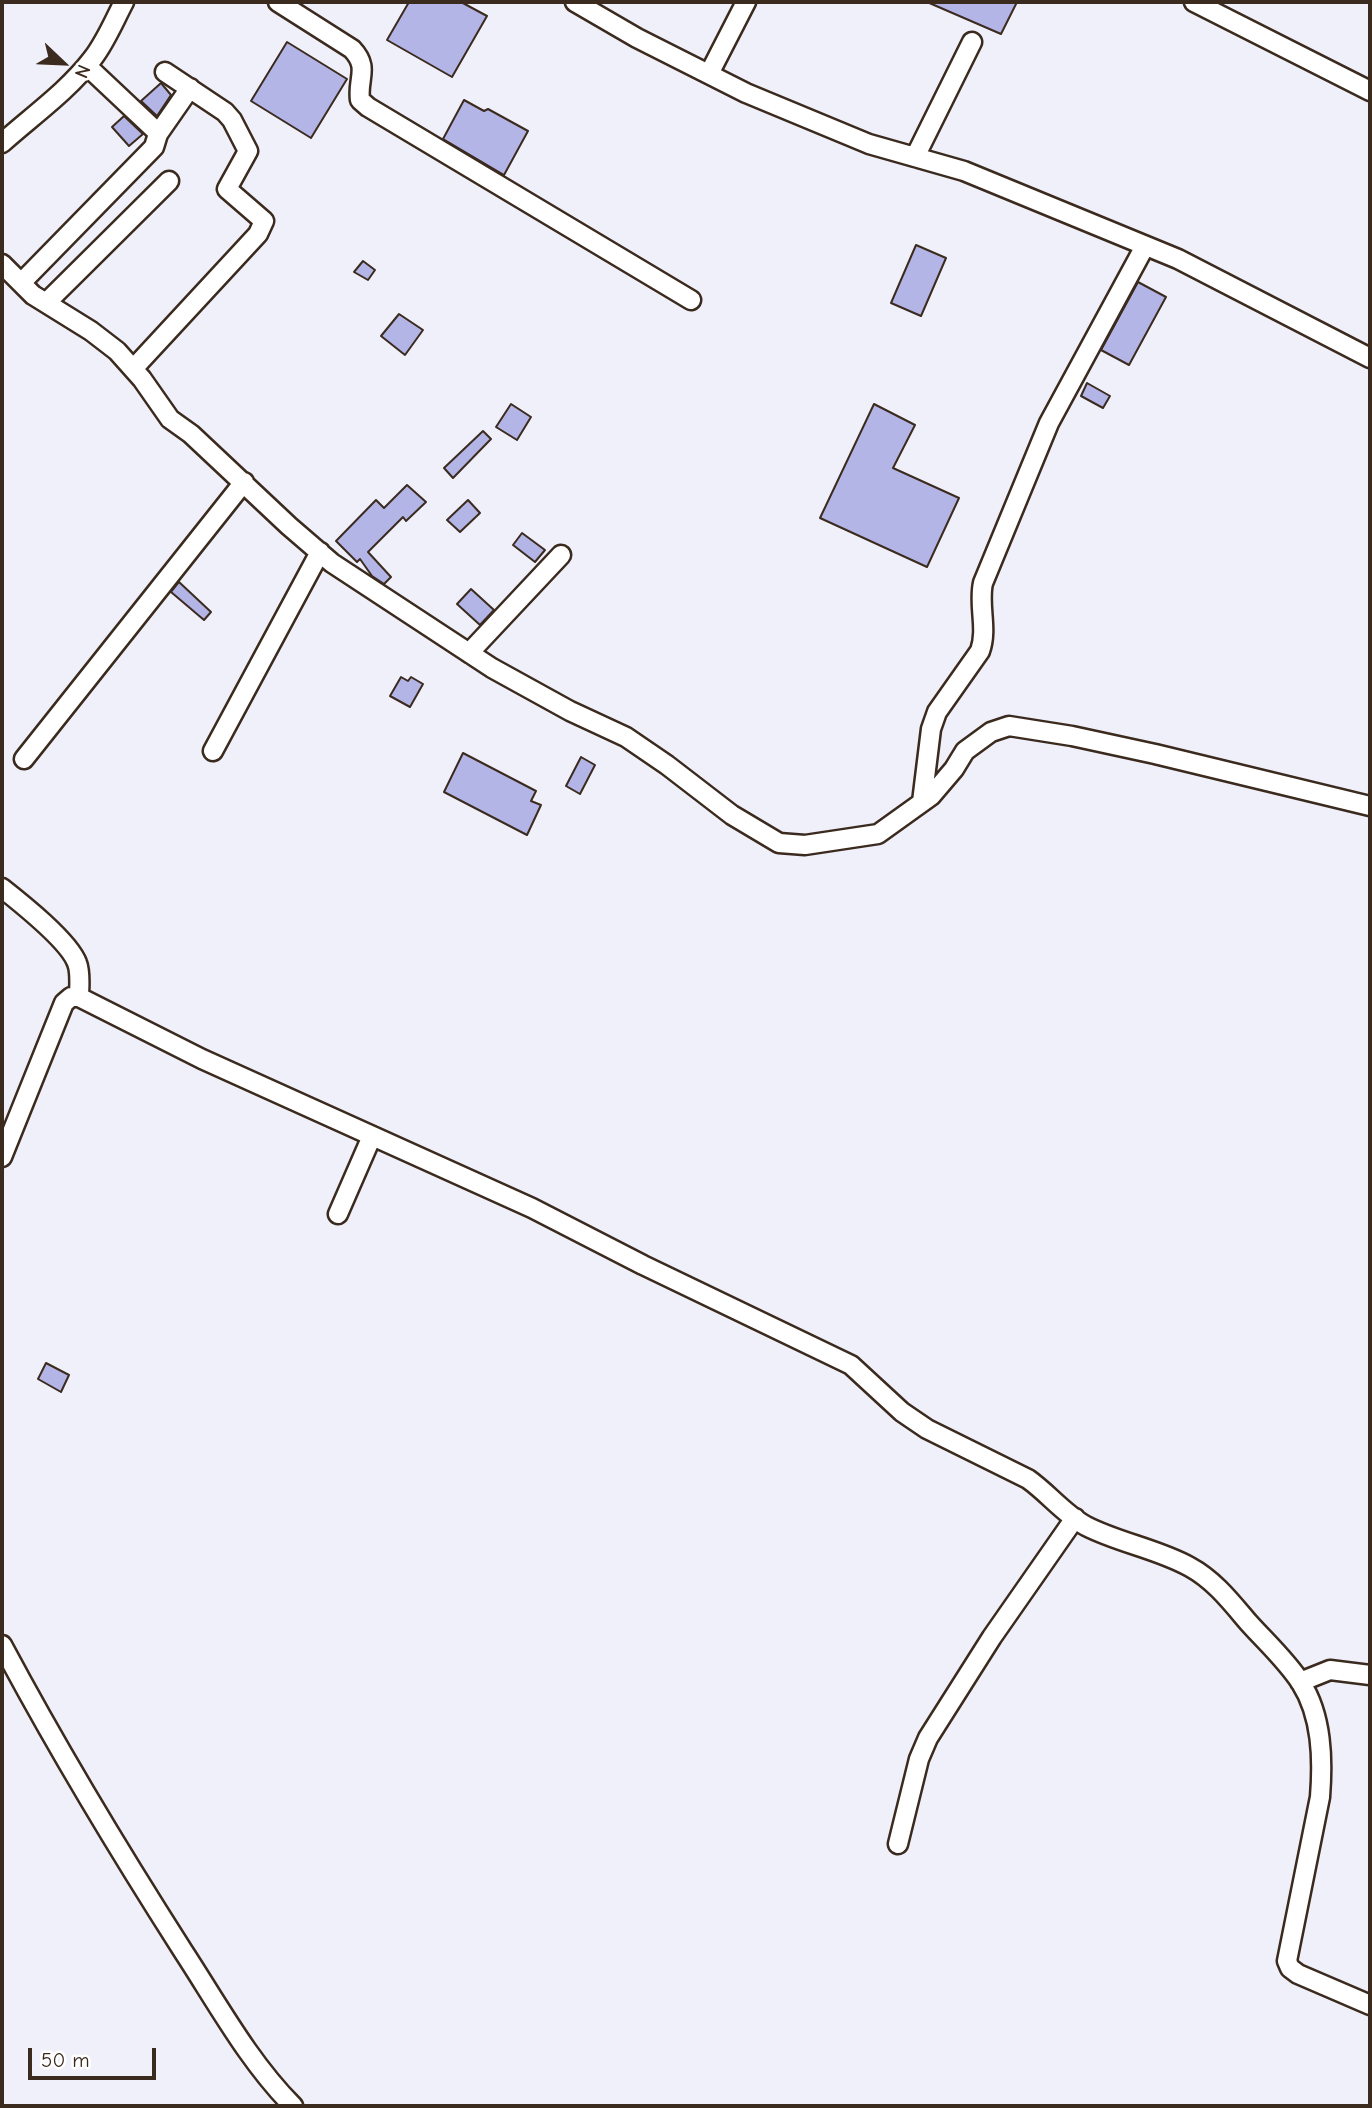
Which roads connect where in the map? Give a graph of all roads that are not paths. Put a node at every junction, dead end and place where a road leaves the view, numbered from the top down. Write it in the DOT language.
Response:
graph roads {
  1 [pos="124,2"];
  2 [pos="278,2"];
  3 [pos="575,2"];
  4 [pos="746,2"];
  5 [pos="1194,2"];
  6 [pos="972,42"];
  7 [pos="87,66"];
  8 [pos="165,72"];
  9 [pos="709,74"];
  10 [pos="190,88"];
  11 [pos="1370,91"];
  12 [pos="158,134"];
  13 [pos="2,143"];
  14 [pos="915,157"];
  15 [pos="169,181"];
  16 [pos="1145,246"];
  17 [pos="2,264"];
  18 [pos="21,283"];
  19 [pos="691,300"];
  20 [pos="46,303"];
  21 [pos="1370,358"];
  22 [pos="134,369"];
  23 [pos="244,482"];
  24 [pos="320,552"];
  25 [pos="561,555"];
  26 [pos="469,653"];
  27 [pos="213,751"];
  28 [pos="24,759"];
  29 [pos="922,802"];
  30 [pos="1370,806"];
  31 [pos="2,888"];
  32 [pos="79,997"];
  33 [pos="372,1136"];
  34 [pos="2,1157"];
  35 [pos="338,1214"];
  36 [pos="1075,1518"];
  37 [pos="2,1645"];
  38 [pos="1370,1675"];
  39 [pos="1300,1682"];
  40 [pos="898,1844"];
  41 [pos="1370,2005"];
  42 [pos="293,2106"];
  1 -- 7 [label="street"];
  2 -- 19 [label="street"];
  3 -- 9 [label="street"];
  4 -- 9 [label="street"];
  5 -- 11 [label="street"];
  6 -- 14 [label="street"];
  7 -- 12 [label="street"];
  7 -- 13 [label="street"];
  8 -- 10 [label="street"];
  9 -- 14 [label="street"];
  10 -- 12 [label="street"];
  10 -- 22 [label="street"];
  12 -- 18 [label="street"];
  14 -- 16 [label="street"];
  15 -- 20 [label="street"];
  16 -- 21 [label="street"];
  16 -- 29 [label="street"];
  17 -- 18 [label="street"];
  18 -- 20 [label="street"];
  20 -- 22 [label="street"];
  22 -- 23 [label="street"];
  23 -- 24 [label="street"];
  23 -- 28 [label="street"];
  24 -- 26 [label="street"];
  24 -- 27 [label="street"];
  25 -- 26 [label="street"];
  26 -- 29 [label="street"];
  29 -- 30 [label="street"];
  31 -- 32 [label="street"];
  32 -- 33 [label="street"];
  32 -- 34 [label="street"];
  33 -- 35 [label="street"];
  33 -- 36 [label="street"];
  36 -- 39 [label="street"];
  36 -- 40 [label="street"];
  37 -- 42 [label="street"];
  38 -- 39 [label="street"];
  39 -- 41 [label="street"];
}
